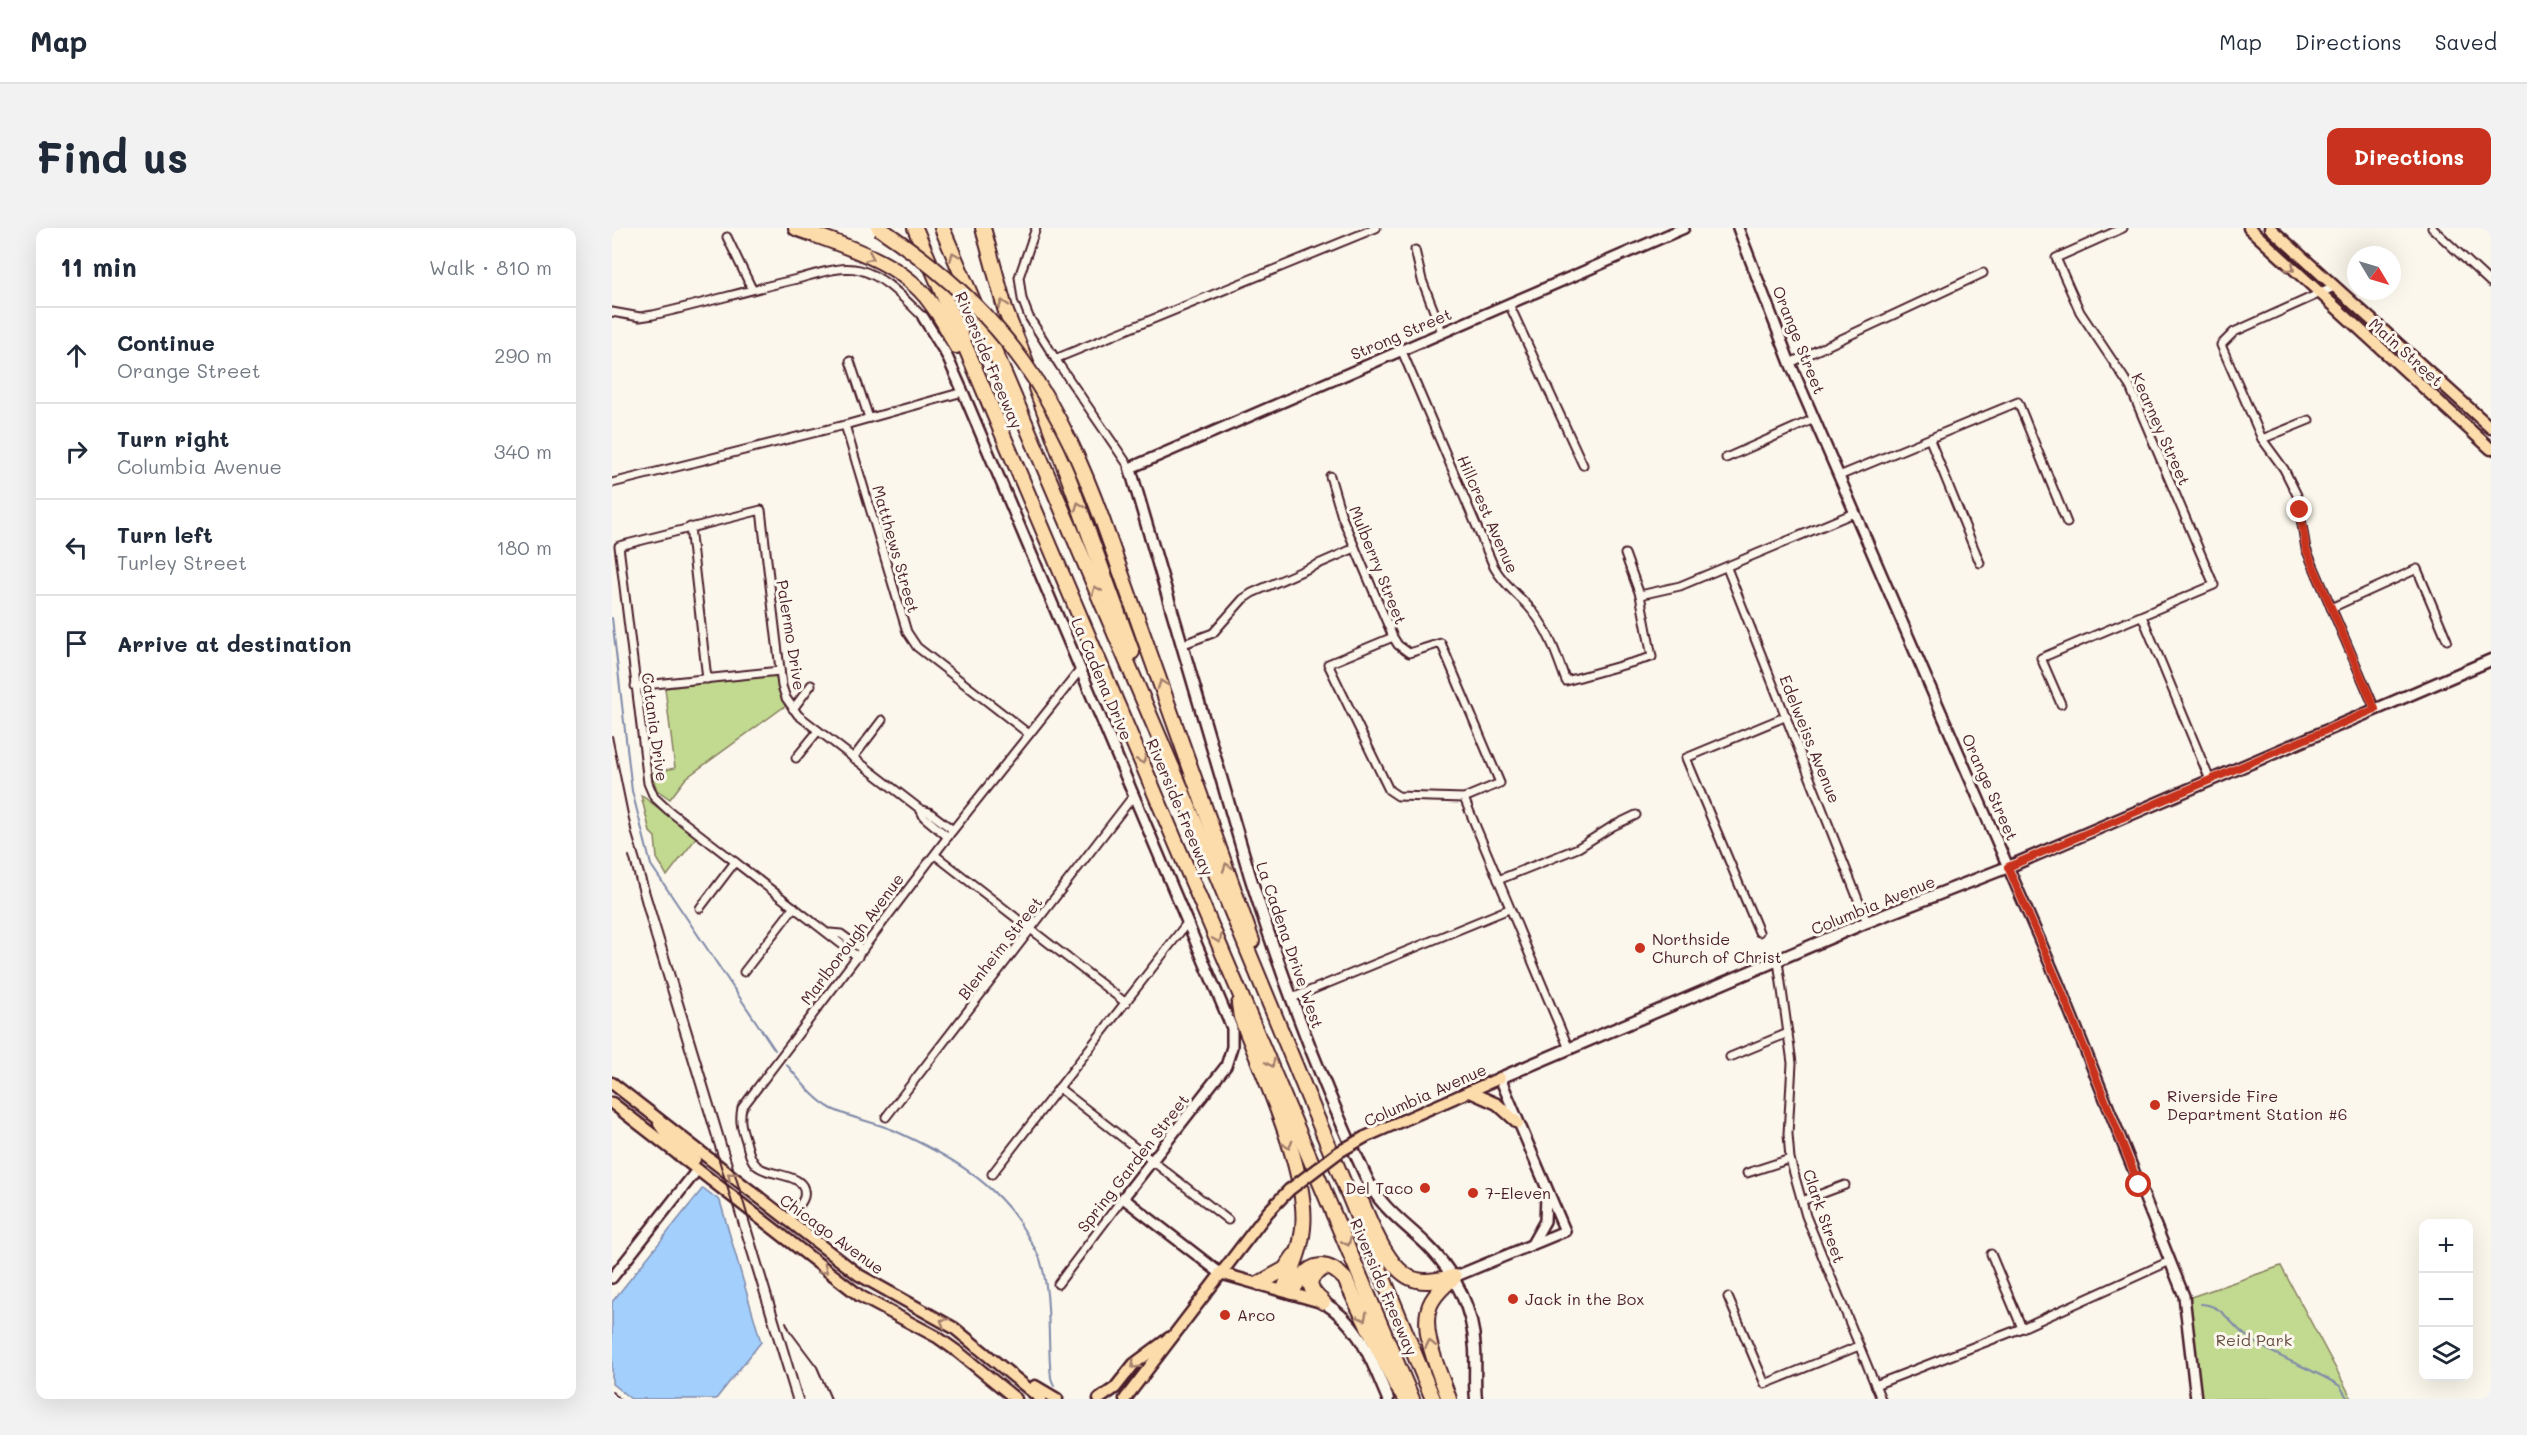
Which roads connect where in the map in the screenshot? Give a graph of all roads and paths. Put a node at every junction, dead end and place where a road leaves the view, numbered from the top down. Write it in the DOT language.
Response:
graph roads {
  1 [pos="796,228"];
  2 [pos="879,228"];
  3 [pos="915,228"];
  4 [pos="942,228"];
  5 [pos="983,228"];
  6 [pos="1036,228"];
  7 [pos="1376,228"];
  8 [pos="1684,228"];
  9 [pos="1738,228"];
  10 [pos="2123,228"];
  11 [pos="2249,228"];
  12 [pos="2270,228"];
  13 [pos="2432,228"];
  14 [pos="727,237"];
  15 [pos="1415,250"];
  16 [pos="1983,273"];
  17 [pos="2491,283"];
  18 [pos="2334,287"];
  19 [pos="752,289"];
  20 [pos="2319,294"];
  21 [pos="1509,304"];
  22 [pos="612,312"];
  23 [pos="923,317"];
  24 [pos="1442,332"];
  25 [pos="1401,349"];
  26 [pos="1055,359"];
  27 [pos="850,361"];
  28 [pos="1790,363"];
  29 [pos="963,392"];
  30 [pos="869,418"];
  31 [pos="1815,419"];
  32 [pos="2309,420"];
  33 [pos="845,425"];
  34 [pos="2491,428"];
  35 [pos="1003,436"];
  36 [pos="2262,439"];
  37 [pos="1930,440"];
  38 [pos="2491,449"];
  39 [pos="1726,458"];
  40 [pos="1583,465"];
  41 [pos="1130,468"];
  42 [pos="1330,476"];
  43 [pos="1839,477"];
  44 [pos="612,483"];
  45 [pos="1854,513"];
  46 [pos="2067,524"];
  47 [pos="690,527"];
  48 [pos="1355,548"];
  49 [pos="1625,554"];
  50 [pos="1980,563"];
  51 [pos="1727,568"];
  52 [pos="1640,595"];
  53 [pos="2331,608"];
  54 [pos="2142,616"];
  55 [pos="1393,637"];
  56 [pos="2447,640"];
  57 [pos="1181,645"];
  58 [pos="2491,660"];
  59 [pos="1081,669"];
  60 [pos="780,671"];
  61 [pos="707,679"];
  62 [pos="811,685"];
  63 [pos="635,686"];
  64 [pos="2061,704"];
  65 [pos="793,709"];
  66 [pos="2375,709"];
  67 [pos="1787,716"];
  68 [pos="882,720"];
  69 [pos="818,730"];
  70 [pos="1029,734"];
  71 [pos="796,758"];
  72 [pos="853,758"];
  73 [pos="1177,779"];
  74 [pos="2210,780"];
  75 [pos="1134,795"];
  76 [pos="1464,798"];
  77 [pos="920,809"];
  78 [pos="1636,815"];
  79 [pos="953,830"];
  80 [pos="948,837"];
  81 [pos="934,855"];
  82 [pos="735,862"];
  83 [pos="2008,867"];
  84 [pos="1498,880"];
  85 [pos="794,907"];
  86 [pos="700,908"];
  87 [pos="1509,909"];
  88 [pos="1867,922"];
  89 [pos="1187,923"];
  90 [pos="1031,930"];
  91 [pos="1759,932"];
  92 [pos="860,953"];
  93 [pos="1778,961"];
  94 [pos="1232,970"];
  95 [pos="744,972"];
  96 [pos="1292,998"];
  97 [pos="1126,1003"];
  98 [pos="1788,1033"];
  99 [pos="1569,1049"];
  100 [pos="1730,1057"];
  101 [pos="1229,1059"];
  102 [pos="1293,1062"];
  103 [pos="1500,1078"];
  104 [pos="612,1083"];
  105 [pos="1059,1088"];
  106 [pos="1470,1092"];
  107 [pos="612,1103"];
  108 [pos="653,1115"];
  109 [pos="886,1117"];
  110 [pos="1319,1119"];
  111 [pos="1518,1123"];
  112 [pos="1790,1159"];
  113 [pos="1153,1161"];
  114 [pos="697,1170"];
  115 [pos="1747,1173"];
  116 [pos="992,1174"];
  117 [pos="1845,1185"];
  118 [pos="1546,1187"];
  119 [pos="1123,1198"];
  120 [pos="1802,1201"];
  121 [pos="1228,1220"];
  122 [pos="788,1221"];
  123 [pos="778,1234"];
  124 [pos="1531,1245"];
  125 [pos="1300,1246"];
  126 [pos="1991,1254"];
  127 [pos="2170,1261"];
  128 [pos="1332,1269"];
  129 [pos="1220,1273"];
  130 [pos="1454,1277"];
  131 [pos="612,1278"];
  132 [pos="1260,1283"];
  133 [pos="1058,1284"];
  134 [pos="1288,1291"];
  135 [pos="1728,1298"];
  136 [pos="1323,1302"];
  137 [pos="2022,1328"];
  138 [pos="1174,1334"];
  139 [pos="1859,1346"];
  140 [pos="1004,1368"];
  141 [pos="1875,1385"];
  142 [pos="1016,1399"];
  143 [pos="1041,1399"];
  144 [pos="1057,1399"];
  145 [pos="1099,1399"];
  146 [pos="1125,1399"];
  147 [pos="1388,1399"];
  148 [pos="1406,1399"];
  149 [pos="1412,1399"];
  150 [pos="1433,1399"];
  151 [pos="1449,1399"];
  152 [pos="1476,1399"];
  153 [pos="1881,1399"];
  154 [pos="2196,1399"];
  1 -- 35 [label="highway, one-way"];
  102 -- 2 [label="highway, one-way, bridge"];
  3 -- 35 [label="highway, Riverside Freeway"];
  73 -- 4 [label="highway, Riverside Freeway, one-way"];
  73 -- 5 [label="highway, one-way"];
  6 -- 26 [label="street"];
  7 -- 26 [label="street"];
  8 -- 21 [label="street, Strong Street"];
  9 -- 28 [label="street, Orange Street"];
  10 -- 54 [label="street, Kearney Street"];
  11 -- 20 [label="main road, Main Street, one-way"];
  12 -- 18 [label="main road"];
  13 -- 17 [label="street"];
  14 -- 19 [label="street"];
  15 -- 24 [label="street"];
  16 -- 28 [label="street"];
  18 -- 20 [label="street"];
  18 -- 34 [label="main road"];
  19 -- 22 [label="street"];
  19 -- 23 [label="street"];
  20 -- 36 [label="street"];
  20 -- 38 [label="main road, Main Street"];
  21 -- 24 [label="street, Strong Street"];
  21 -- 40 [label="street"];
  23 -- 29 [label="street, La Cadena Drive"];
  24 -- 25 [label="street, Strong Street"];
  25 -- 41 [label="street, Strong Street"];
  25 -- 52 [label="street, Hillcrest Avenue"];
  26 -- 41 [label="street"];
  27 -- 30 [label="street"];
  28 -- 31 [label="street, Orange Street"];
  29 -- 30 [label="street"];
  29 -- 59 [label="street, La Cadena Drive"];
  30 -- 33 [label="street"];
  31 -- 39 [label="street"];
  31 -- 43 [label="street, Orange Street"];
  32 -- 36 [label="street"];
  33 -- 44 [label="street"];
  33 -- 70 [label="street, Matthews Street"];
  35 -- 94 [label="highway, Riverside Freeway, one-way"];
  36 -- 53 [label="street"];
  37 -- 43 [label="street"];
  37 -- 46 [label="street"];
  37 -- 50 [label="street"];
  41 -- 57 [label="main road, La Cadena Drive West"];
  42 -- 48 [label="street, Mulberry Street"];
  43 -- 45 [label="street, Orange Street"];
  45 -- 51 [label="street"];
  45 -- 83 [label="street, Orange Street"];
  47 -- 60 [label="street, Palermo Drive"];
  47 -- 61 [label="street"];
  47 -- 63 [label="street, Catania Drive"];
  48 -- 55 [label="street, Mulberry Street"];
  48 -- 57 [label="street"];
  49 -- 52 [label="street"];
  51 -- 52 [label="street"];
  51 -- 67 [label="street, Edelweiss Avenue"];
  53 -- 56 [label="street"];
  53 -- 66 [label="street"];
  54 -- 64 [label="street"];
  54 -- 74 [label="street"];
  55 -- 76 [label="street, Mulberry Street"];
  55 -- 76 [label="street"];
  57 -- 96 [label="main road, La Cadena Drive West"];
  58 -- 66 [label="main road, Columbia Avenue"];
  59 -- 70 [label="street, Marlborough Avenue"];
  59 -- 75 [label="street, La Cadena Drive"];
  60 -- 61 [label="street"];
  60 -- 65 [label="street, Palermo Drive"];
  61 -- 63 [label="street"];
  62 -- 65 [label="street"];
  63 -- 82 [label="street, Catania Drive"];
  65 -- 69 [label="street, Palermo Drive"];
  66 -- 74 [label="main road, Columbia Avenue"];
  67 -- 88 [label="street, Edelweiss Avenue"];
  67 -- 91 [label="street"];
  68 -- 72 [label="street"];
  69 -- 71 [label="street"];
  69 -- 72 [label="street, Palermo Drive"];
  70 -- 79 [label="street, Marlborough Avenue"];
  72 -- 77 [label="street, Palermo Drive"];
  73 -- 102 [label="highway, Riverside Freeway"];
  74 -- 83 [label="main road, Columbia Avenue"];
  75 -- 89 [label="street, La Cadena Drive"];
  75 -- 90 [label="street, Blenheim Street"];
  76 -- 84 [label="street"];
  77 -- 79 [label="street, Palermo Drive"];
  77 -- 80 [label="street, Palermo Drive"];
  78 -- 84 [label="street"];
  79 -- 80 [label="street, Marlborough Avenue"];
  80 -- 81 [label="street, Marlborough Avenue"];
  81 -- 90 [label="street"];
  81 -- 92 [label="street, Marlborough Avenue"];
  82 -- 85 [label="street, Catania Drive"];
  82 -- 86 [label="street"];
  83 -- 88 [label="main road, Columbia Avenue"];
  83 -- 127 [label="street, Orange Street"];
  84 -- 87 [label="street"];
  85 -- 92 [label="street, Catania Drive"];
  85 -- 95 [label="street"];
  87 -- 96 [label="street"];
  87 -- 99 [label="street"];
  88 -- 93 [label="main road, Columbia Avenue"];
  89 -- 97 [label="street"];
  89 -- 101 [label="street, La Cadena Drive"];
  90 -- 97 [label="street"];
  90 -- 109 [label="street, Blenheim Street"];
  92 -- 122 [label="street, Marlborough Avenue"];
  93 -- 98 [label="street, Clark Street"];
  93 -- 99 [label="main road, Columbia Avenue"];
  94 -- 125 [label="highway, one-way"];
  94 -- 149 [label="highway, Riverside Freeway, one-way"];
  96 -- 130 [label="main road, La Cadena Drive West"];
  97 -- 105 [label="street"];
  98 -- 100 [label="street"];
  98 -- 112 [label="street, Clark Street"];
  99 -- 103 [label="main road, Columbia Avenue"];
  101 -- 113 [label="street, Spring Garden Street"];
  102 -- 110 [label="highway, Riverside Freeway"];
  103 -- 106 [label="main road, Columbia Avenue"];
  103 -- 111 [label="street"];
  104 -- 108 [label="main road, Chicago Avenue"];
  105 -- 113 [label="street"];
  105 -- 116 [label="street"];
  106 -- 111 [label="main road"];
  106 -- 129 [label="main road, Columbia Avenue, bridge"];
  107 -- 114 [label="main road, Chicago Avenue"];
  108 -- 114 [label="main road"];
  122 -- 108 [label="main road, Chicago Avenue, one-way"];
  110 -- 130 [label="highway"];
  110 -- 150 [label="highway, Riverside Freeway"];
  111 -- 118 [label="street"];
  112 -- 115 [label="street"];
  112 -- 120 [label="street, Clark Street"];
  113 -- 119 [label="street, Spring Garden Street"];
  113 -- 121 [label="street"];
  114 -- 123 [label="main road, Chicago Avenue"];
  114 -- 131 [label="street"];
  117 -- 120 [label="street"];
  118 -- 124 [label="street"];
  118 -- 124 [label="street"];
  119 -- 129 [label="street"];
  119 -- 133 [label="street, Spring Garden Street"];
  120 -- 139 [label="street, Clark Street"];
  122 -- 123 [label="main road"];
  140 -- 122 [label="main road, Chicago Avenue, one-way"];
  123 -- 142 [label="main road, Chicago Avenue, one-way"];
  124 -- 130 [label="street"];
  125 -- 132 [label="highway"];
  125 -- 134 [label="highway"];
  126 -- 137 [label="street"];
  127 -- 137 [label="street"];
  127 -- 154 [label="street, Orange Street"];
  128 -- 134 [label="highway"];
  128 -- 136 [label="highway"];
  128 -- 148 [label="highway, one-way"];
  129 -- 132 [label="main road"];
  129 -- 138 [label="main road, Columbia Avenue"];
  151 -- 130 [label="highway, one-way"];
  130 -- 152 [label="main road, La Cadena Drive West"];
  132 -- 134 [label="main road"];
  134 -- 136 [label="main road"];
  135 -- 139 [label="street"];
  136 -- 147 [label="main road"];
  137 -- 141 [label="street"];
  138 -- 145 [label="main road, one-way"];
  138 -- 146 [label="main road, Columbia Avenue"];
  139 -- 141 [label="street, Clark Street"];
  140 -- 143 [label="main road, Chicago Avenue"];
  140 -- 144 [label="main road"];
  141 -- 153 [label="street, Clark Street"];
}
